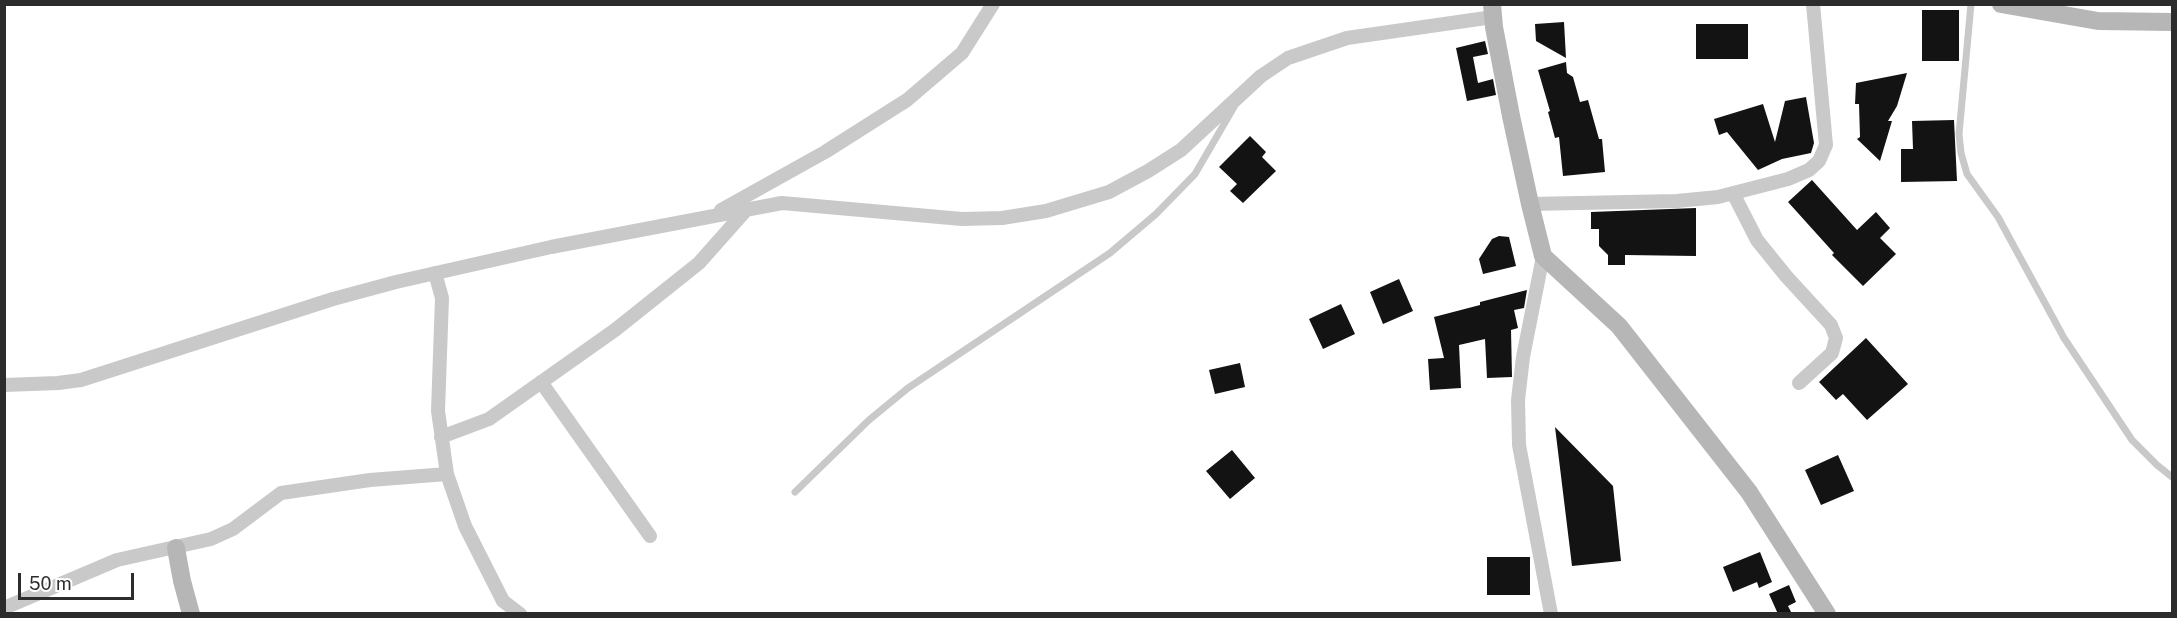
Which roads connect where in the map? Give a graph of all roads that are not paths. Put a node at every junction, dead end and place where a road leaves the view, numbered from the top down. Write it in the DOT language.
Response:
graph roads {
  1 [pos="993,4"];
  2 [pos="1813,4"];
  3 [pos="1971,4"];
  4 [pos="2001,4"];
  5 [pos="1493,11"];
  6 [pos="2172,22"];
  7 [pos="1243,92"];
  8 [pos="1733,193"];
  9 [pos="1530,204"];
  10 [pos="746,210"];
  11 [pos="711,216"];
  12 [pos="1543,256"];
  13 [pos="435,273"];
  14 [pos="541,382"];
  15 [pos="1799,383"];
  16 [pos="4,385"];
  17 [pos="441,437"];
  18 [pos="447,474"];
  19 [pos="2172,477"];
  20 [pos="795,492"];
  21 [pos="650,536"];
  22 [pos="176,548"];
  23 [pos="4,608"];
  24 [pos="191,614"];
  25 [pos="520,614"];
  26 [pos="1551,614"];
  27 [pos="1827,614"];
  1 -- 11 [label="street"];
  2 -- 8 [label="street"];
  3 -- 19 [label="lane"];
  4 -- 6 [label="street"];
  5 -- 7 [label="street"];
  5 -- 9 [label="street"];
  7 -- 10 [label="street"];
  7 -- 20 [label="lane"];
  8 -- 9 [label="street"];
  8 -- 15 [label="street"];
  9 -- 12 [label="street"];
  10 -- 11 [label="street"];
  10 -- 14 [label="street"];
  11 -- 13 [label="street"];
  12 -- 26 [label="street"];
  12 -- 27 [label="street"];
  13 -- 16 [label="street"];
  13 -- 17 [label="street"];
  14 -- 17 [label="street"];
  14 -- 21 [label="street"];
  17 -- 18 [label="street"];
  18 -- 22 [label="street"];
  18 -- 25 [label="street"];
  22 -- 23 [label="street"];
  22 -- 24 [label="street"];
}
